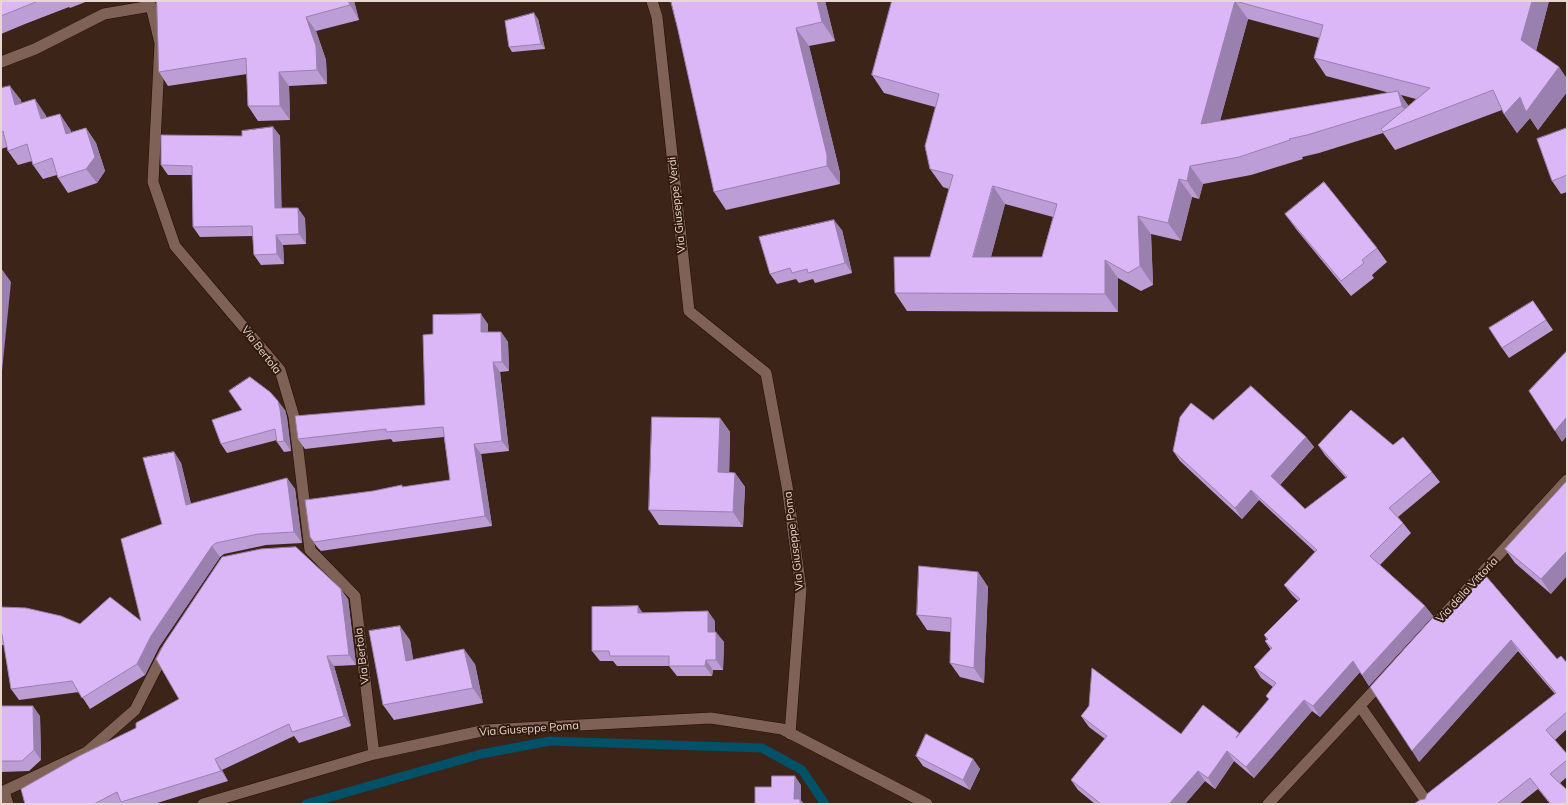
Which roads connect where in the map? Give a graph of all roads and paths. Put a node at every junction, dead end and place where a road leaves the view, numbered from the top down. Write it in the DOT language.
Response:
graph roads {
  1 [pos="652,1"];
  2 [pos="153,4"];
  3 [pos="1,62"];
  4 [pos="766,373"];
  5 [pos="1567,480"];
  6 [pos="296,550"];
  7 [pos="310,550"];
  8 [pos="1424,636"];
  9 [pos="170,645"];
  10 [pos="1392,671"];
  11 [pos="1360,706"];
  12 [pos="790,734"];
  13 [pos="374,754"];
  14 [pos="8,804"];
  15 [pos="203,804"];
  16 [pos="927,804"];
  17 [pos="1268,804"];
  18 [pos="1428,804"];
  1 -- 4 [label="street, Via Giuseppe Verdi"];
  2 -- 3 [label="street"];
  2 -- 7 [label="street, Via Bertola"];
  4 -- 12 [label="street, Via Giuseppe Poma"];
  5 -- 8 [label="street, Via della Vittoria"];
  6 -- 7 [label="street"];
  7 -- 13 [label="street, Via Bertola"];
  9 -- 14 [label="street"];
  10 -- 11 [label="street"];
  11 -- 17 [label="street"];
  11 -- 18 [label="street"];
  12 -- 13 [label="street, Via Giuseppe Poma"];
  12 -- 16 [label="street, Via Giuseppe Poma"];
  13 -- 15 [label="street, Via Giuseppe Poma"];
}
